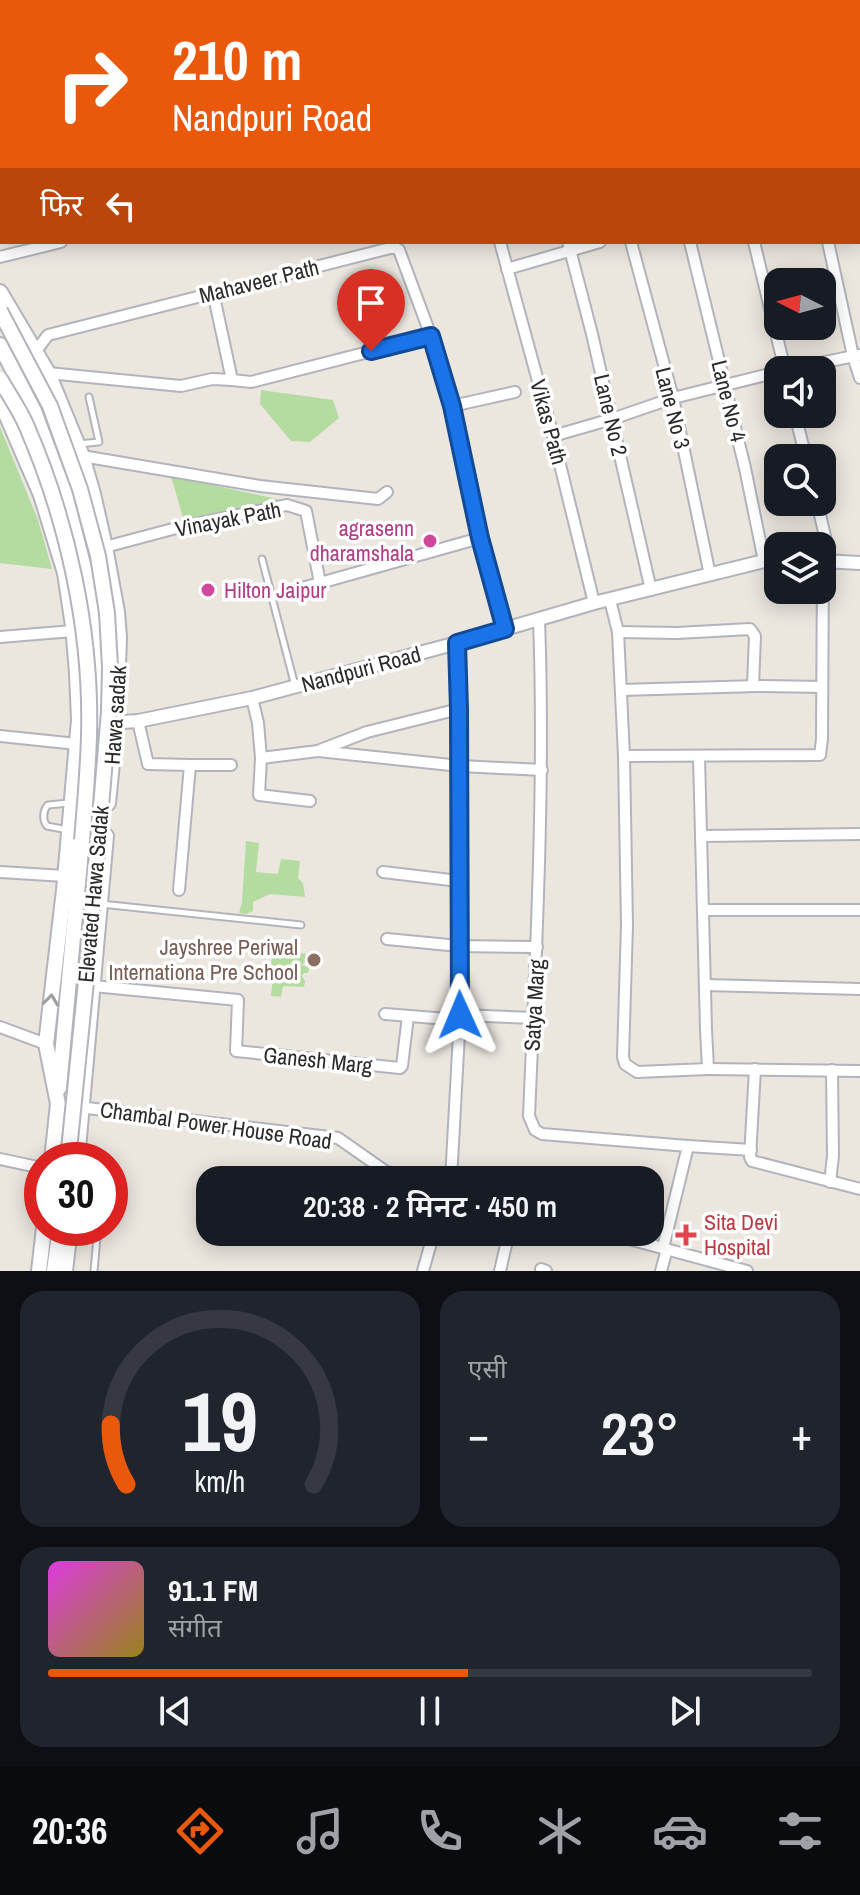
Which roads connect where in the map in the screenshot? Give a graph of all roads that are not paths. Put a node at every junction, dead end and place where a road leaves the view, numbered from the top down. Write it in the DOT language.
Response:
graph roads {
  1 [pos="53,244"];
  2 [pos="501,244"];
  3 [pos="632,244"];
  4 [pos="690,244"];
  5 [pos="754,244"];
  6 [pos="829,244"];
  7 [pos="570,246"];
  8 [pos="0,257"];
  9 [pos="507,269"];
  10 [pos="213,292"];
  11 [pos="1,302"];
  12 [pos="431,336"];
  13 [pos="0,345"];
  14 [pos="36,351"];
  15 [pos="857,355"];
  16 [pos="782,356"];
  17 [pos="836,359"];
  18 [pos="48,373"];
  19 [pos="764,375"];
  20 [pos="860,378"];
  21 [pos="0,379"];
  22 [pos="232,380"];
  23 [pos="725,384"];
  24 [pos="515,392"];
  25 [pos="89,397"];
  26 [pos="673,398"];
  27 [pos="0,400"];
  28 [pos="452,406"];
  29 [pos="612,419"];
  30 [pos="553,436"];
  31 [pos="79,450"];
  32 [pos="387,492"];
  33 [pos="480,538"];
  34 [pos="105,547"];
  35 [pos="262,559"];
  36 [pos="764,561"];
  37 [pos="836,562"];
  38 [pos="860,563"];
  39 [pos="710,575"];
  40 [pos="320,583"];
  41 [pos="651,590"];
  42 [pos="291,591"];
  43 [pos="610,600"];
  44 [pos="594,603"];
  45 [pos="825,604"];
  46 [pos="539,619"];
  47 [pos="505,629"];
  48 [pos="73,631"];
  49 [pos="618,632"];
  50 [pos="0,637"];
  51 [pos="457,643"];
  52 [pos="295,686"];
  53 [pos="753,686"];
  54 [pos="822,687"];
  55 [pos="621,690"];
  56 [pos="252,698"];
  57 [pos="459,709"];
  58 [pos="79,720"];
  59 [pos="138,721"];
  60 [pos="97,722"];
  61 [pos="116,723"];
  62 [pos="0,736"];
  63 [pos="77,744"];
  64 [pos="318,751"];
  65 [pos="624,756"];
  66 [pos="699,757"];
  67 [pos="261,758"];
  68 [pos="190,765"];
  69 [pos="231,765"];
  70 [pos="460,766"];
  71 [pos="542,770"];
  72 [pos="310,801"];
  73 [pos="72,803"];
  74 [pos="69,830"];
  75 [pos="860,834"];
  76 [pos="701,836"];
  77 [pos="0,872"];
  78 [pos="383,872"];
  79 [pos="65,876"];
  80 [pos="459,881"];
  81 [pos="179,890"];
  82 [pos="100,904"];
  83 [pos="703,910"];
  84 [pos="860,910"];
  85 [pos="301,925"];
  86 [pos="387,939"];
  87 [pos="459,946"];
  88 [pos="537,947"];
  89 [pos="705,985"];
  90 [pos="93,986"];
  91 [pos="860,989"];
  92 [pos="385,1014"];
  93 [pos="408,1016"];
  94 [pos="460,1018"];
  95 [pos="533,1018"];
  96 [pos="0,1027"];
  97 [pos="46,1044"];
  98 [pos="708,1069"];
  99 [pos="755,1069"];
  100 [pos="832,1070"];
  101 [pos="860,1071"];
  102 [pos="58,1104"];
  103 [pos="83,1107"];
  104 [pos="54,1142"];
  105 [pos="70,1142"];
  106 [pos="79,1142"];
  107 [pos="688,1146"];
  108 [pos="751,1150"];
  109 [pos="0,1159"];
  110 [pos="24,1164"];
  111 [pos="378,1166"];
  112 [pos="452,1166"];
  113 [pos="830,1182"];
  114 [pos="860,1189"];
  115 [pos="42,1246"];
  116 [pos="57,1246"];
  117 [pos="68,1246"];
  118 [pos="96,1246"];
  119 [pos="430,1246"];
  120 [pos="506,1246"];
  121 [pos="654,1246"];
  122 [pos="665,1249"];
  123 [pos="39,1271"];
  124 [pos="54,1271"];
  125 [pos="65,1271"];
  126 [pos="94,1271"];
  127 [pos="423,1271"];
  128 [pos="500,1271"];
  129 [pos="661,1271"];
  130 [pos="745,1271"];
  1 -- 8 [label="street"];
  2 -- 9 [label="street, Vikas Path"];
  3 -- 26 [label="street, Lane No 3"];
  4 -- 23 [label="street, Lane No 4"];
  5 -- 16 [label="street"];
  6 -- 15 [label="street"];
  7 -- 9 [label="street"];
  7 -- 29 [label="street, Lane No 2"];
  9 -- 30 [label="street, Vikas Path"];
  10 -- 12 [label="street, Mahaveer Path"];
  10 -- 14 [label="street, Mahaveer Path"];
  10 -- 22 [label="street"];
  11 -- 14 [label="main road, Hawa sadak"];
  11 -- 105 [label="main road, Elevated Hawa Sadak, bridge"];
  12 -- 22 [label="street"];
  12 -- 28 [label="street"];
  13 -- 60 [label="main road"];
  14 -- 18 [label="main road, Hawa sadak"];
  15 -- 17 [label="street"];
  15 -- 20 [label="street"];
  18 -- 22 [label="street"];
  18 -- 31 [label="main road, Hawa sadak"];
  19 -- 23 [label="street"];
  21 -- 102 [label="main road, Elevated Hawa Sadak, bridge"];
  23 -- 26 [label="street"];
  23 -- 36 [label="street, Lane No 4"];
  24 -- 28 [label="street"];
  25 -- 31 [label="lane"];
  26 -- 29 [label="street"];
  26 -- 39 [label="street, Lane No 3"];
  27 -- 48 [label="main road, Hawa sadak"];
  28 -- 33 [label="street"];
  29 -- 30 [label="street"];
  29 -- 41 [label="street, Lane No 2"];
  30 -- 44 [label="street, Vikas Path"];
  31 -- 32 [label="street"];
  31 -- 34 [label="main road, Hawa sadak"];
  33 -- 40 [label="street"];
  33 -- 47 [label="street"];
  34 -- 40 [label="street, Vinayak Path"];
  34 -- 61 [label="main road, Hawa sadak"];
  35 -- 52 [label="lane"];
  36 -- 39 [label="street, Nandpuri Road"];
  37 -- 38 [label="street"];
  39 -- 41 [label="street, Nandpuri Road"];
  40 -- 42 [label="street"];
  41 -- 43 [label="street, Nandpuri Road"];
  43 -- 44 [label="street, Nandpuri Road"];
  43 -- 49 [label="street"];
  44 -- 46 [label="street, Nandpuri Road"];
  45 -- 54 [label="street"];
  46 -- 47 [label="street, Nandpuri Road"];
  46 -- 71 [label="street, Satya Marg"];
  47 -- 51 [label="street, Nandpuri Road"];
  48 -- 50 [label="street"];
  48 -- 58 [label="main road, Hawa sadak"];
  49 -- 53 [label="street"];
  49 -- 55 [label="street"];
  51 -- 52 [label="street, Nandpuri Road"];
  51 -- 57 [label="street"];
  52 -- 56 [label="street, Nandpuri Road"];
  53 -- 54 [label="street"];
  53 -- 55 [label="street"];
  54 -- 66 [label="street"];
  55 -- 65 [label="street"];
  56 -- 59 [label="street, Nandpuri Road"];
  56 -- 67 [label="street"];
  57 -- 64 [label="street"];
  57 -- 70 [label="street"];
  58 -- 60 [label="street, Nandpuri Road"];
  58 -- 63 [label="main road, Hawa sadak"];
  59 -- 61 [label="street, Nandpuri Road"];
  59 -- 68 [label="street"];
  60 -- 61 [label="street, Nandpuri Road"];
  61 -- 82 [label="main road, Hawa sadak"];
  62 -- 63 [label="street"];
  63 -- 73 [label="main road, Hawa sadak"];
  64 -- 67 [label="street"];
  64 -- 70 [label="street"];
  65 -- 66 [label="street"];
  65 -- 98 [label="street"];
  66 -- 76 [label="street"];
  67 -- 72 [label="street"];
  68 -- 69 [label="street"];
  68 -- 81 [label="street"];
  70 -- 71 [label="street"];
  70 -- 80 [label="street"];
  71 -- 88 [label="street, Satya Marg"];
  73 -- 74 [label="main road, Hawa sadak"];
  73 -- 74 [label="lane"];
  74 -- 79 [label="main road, Hawa sadak"];
  75 -- 76 [label="street"];
  76 -- 83 [label="street"];
  77 -- 79 [label="street"];
  78 -- 80 [label="street"];
  97 -- 79 [label="main road, Hawa sadak, one-way"];
  80 -- 87 [label="street"];
  82 -- 85 [label="lane"];
  82 -- 90 [label="main road, Hawa sadak"];
  83 -- 84 [label="street"];
  83 -- 89 [label="street"];
  86 -- 87 [label="street"];
  87 -- 88 [label="street"];
  87 -- 94 [label="street"];
  88 -- 95 [label="street, Satya Marg"];
  89 -- 91 [label="street"];
  89 -- 98 [label="street"];
  90 -- 93 [label="street, Ganesh Marg"];
  90 -- 103 [label="main road, Hawa sadak"];
  92 -- 93 [label="street"];
  93 -- 94 [label="street"];
  94 -- 95 [label="street"];
  94 -- 112 [label="street"];
  95 -- 107 [label="street, Satya Marg"];
  96 -- 97 [label="street"];
  97 -- 102 [label="main road, Hawa sadak"];
  98 -- 99 [label="street"];
  99 -- 100 [label="street"];
  99 -- 108 [label="street"];
  100 -- 101 [label="street"];
  100 -- 113 [label="street"];
  102 -- 103 [label="street, Chambal Power House Road"];
  102 -- 104 [label="main road, Hawa sadak"];
  103 -- 106 [label="main road, Hawa sadak"];
  103 -- 111 [label="street, Chambal Power House Road"];
  107 -- 108 [label="street"];
  107 -- 122 [label="street"];
  108 -- 113 [label="street"];
  109 -- 110 [label="street"];
  113 -- 114 [label="street"];
  115 -- 123 [label="main road"];
  116 -- 124 [label="main road"];
  117 -- 125 [label="main road"];
  118 -- 126 [label="lane"];
  119 -- 127 [label="street"];
  120 -- 128 [label="street"];
  121 -- 122 [label="street"];
  122 -- 129 [label="street"];
  122 -- 130 [label="street"];
}
